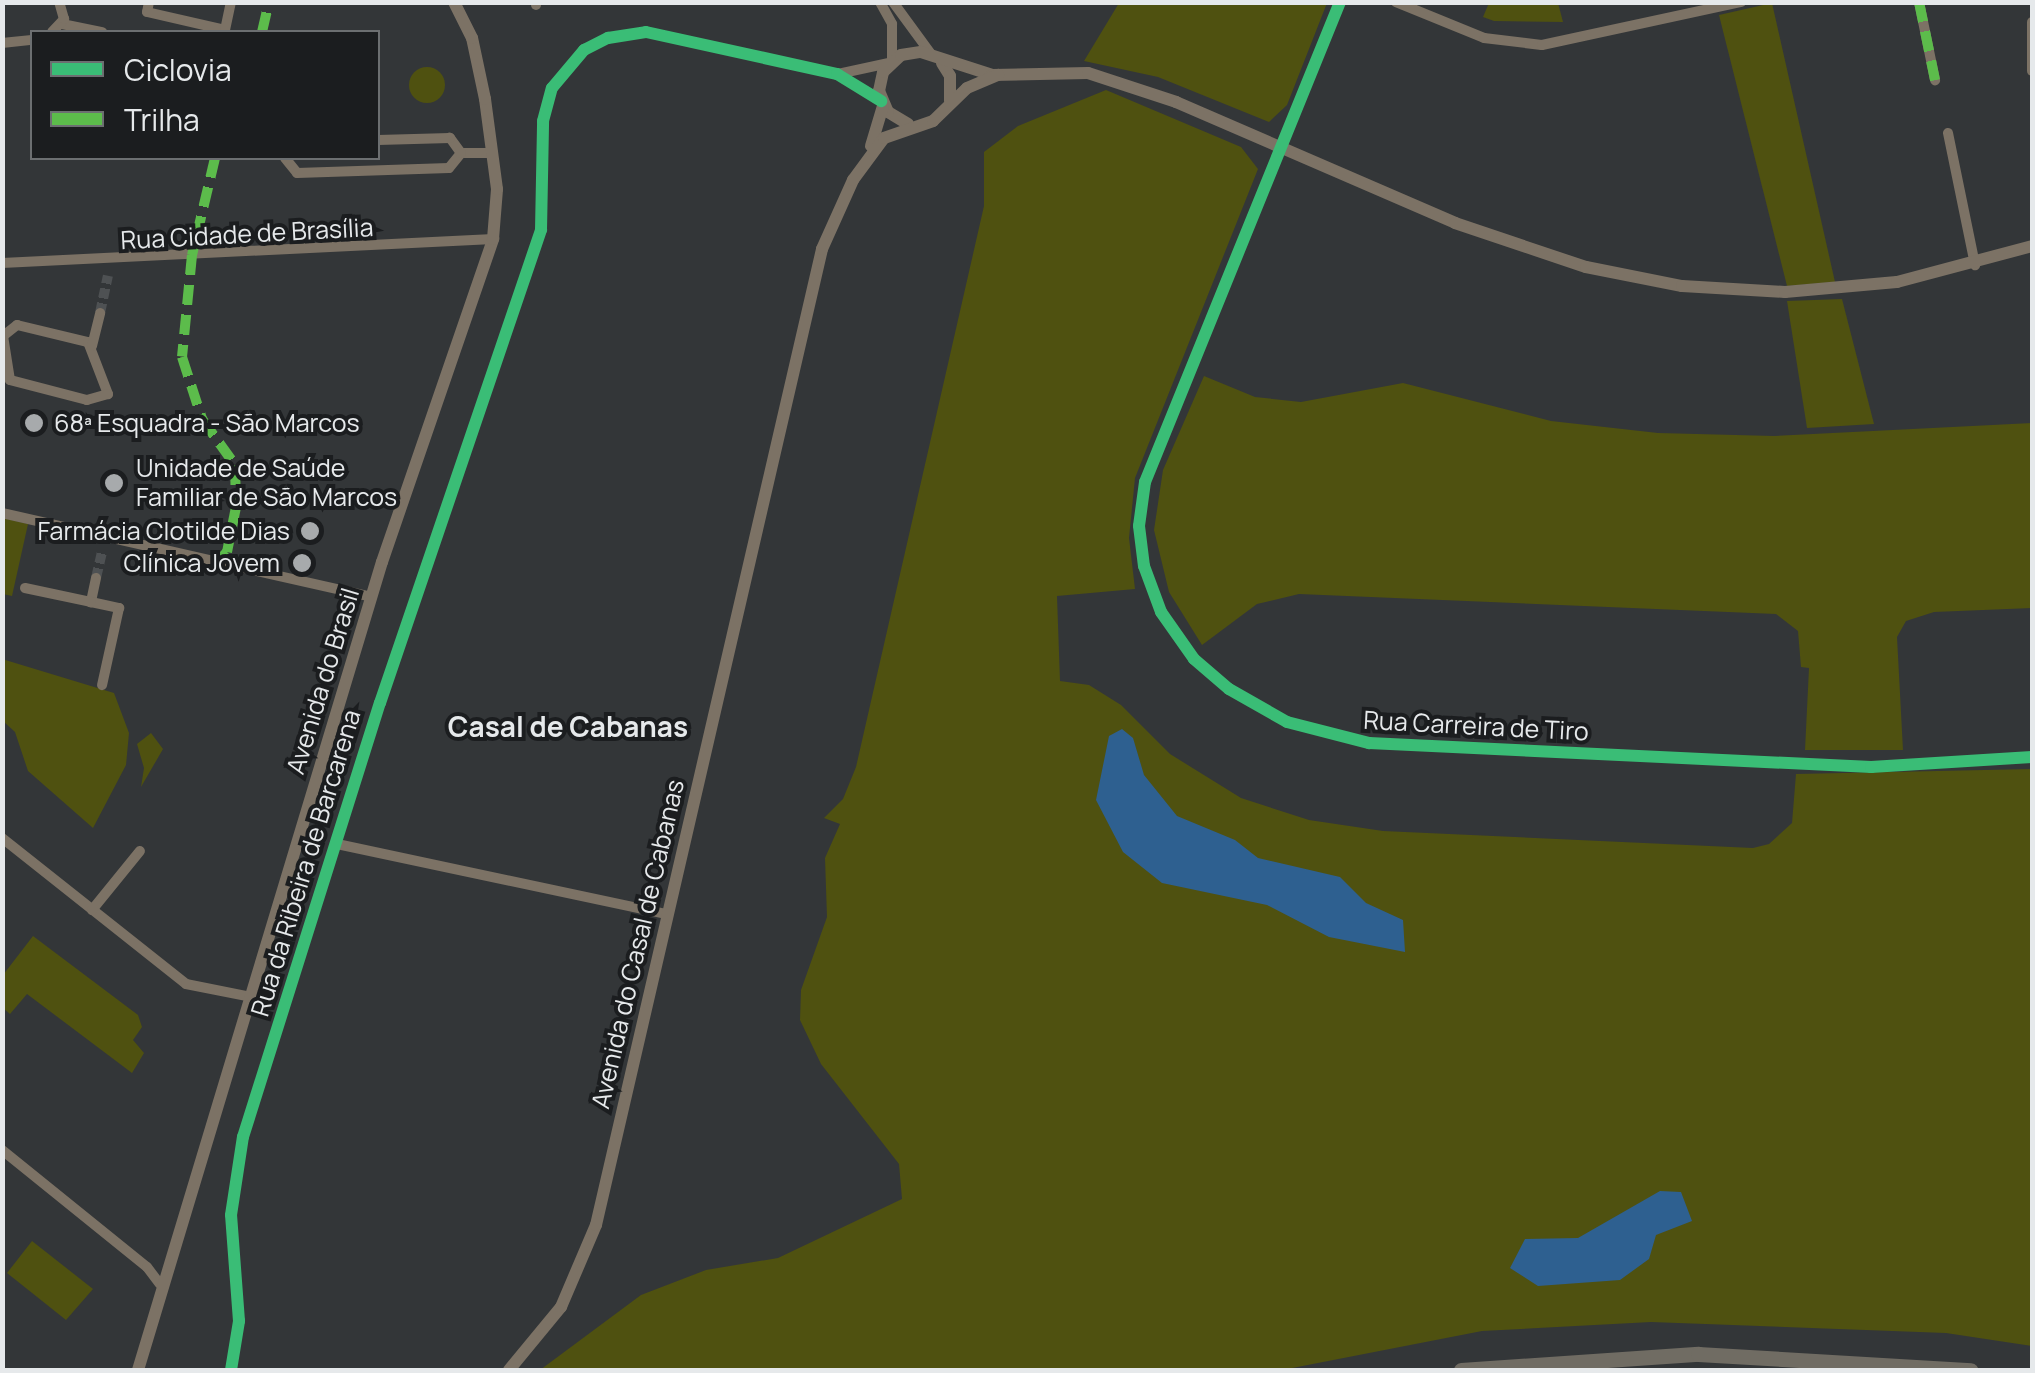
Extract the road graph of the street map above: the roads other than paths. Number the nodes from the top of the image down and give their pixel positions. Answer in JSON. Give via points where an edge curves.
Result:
{"nodes":[{"id":1,"x":59,"y":2,"type":"edge"},
{"id":2,"x":148,"y":2,"type":"edge"},
{"id":3,"x":231,"y":2,"type":"edge"},
{"id":4,"x":454,"y":2,"type":"edge"},
{"id":5,"x":880,"y":2,"type":"edge"},
{"id":6,"x":892,"y":2,"type":"edge"},
{"id":7,"x":1340,"y":2,"type":"edge"},
{"id":8,"x":1396,"y":2,"type":"edge"},
{"id":9,"x":1741,"y":2,"type":"edge"},
{"id":10,"x":1919,"y":2,"type":"edge"},
{"id":11,"x":2032,"y":22,"type":"edge"},
{"id":12,"x":62,"y":24,"type":"junction"},
{"id":13,"x":194,"y":28,"type":"edge"},
{"id":14,"x":54,"y":30,"type":"edge"},
{"id":15,"x":92,"y":30,"type":"edge"},
{"id":16,"x":30,"y":40,"type":"edge"},
{"id":17,"x":2,"y":42,"type":"edge"},
{"id":18,"x":936,"y":59,"type":"junction"},
{"id":19,"x":890,"y":62,"type":"junction"},
{"id":20,"x":2032,"y":71,"type":"edge"},
{"id":21,"x":837,"y":74,"type":"junction"},
{"id":22,"x":998,"y":75,"type":"junction"},
{"id":23,"x":1936,"y":80,"type":"dead end"},
{"id":24,"x":950,"y":101,"type":"junction"},
{"id":25,"x":882,"y":103,"type":"junction"},
{"id":26,"x":908,"y":124,"type":"junction"},
{"id":27,"x":1948,"y":134,"type":"dead end"},
{"id":28,"x":380,"y":140,"type":"edge"},
{"id":29,"x":1281,"y":146,"type":"junction"},
{"id":30,"x":461,"y":153,"type":"junction"},
{"id":31,"x":493,"y":153,"type":"junction"},
{"id":32,"x":287,"y":160,"type":"edge"},
{"id":33,"x":864,"y":162,"type":"junction"},
{"id":34,"x":492,"y":239,"type":"junction"},
{"id":35,"x":2032,"y":246,"type":"edge"},
{"id":36,"x":109,"y":260,"type":"junction"},
{"id":37,"x":2,"y":263,"type":"edge"},
{"id":38,"x":1975,"y":266,"type":"junction"},
{"id":39,"x":108,"y":276,"type":"tunnel mouth"},
{"id":40,"x":100,"y":313,"type":"tunnel mouth"},
{"id":41,"x":92,"y":346,"type":"junction"},
{"id":42,"x":2,"y":513,"type":"edge"},
{"id":43,"x":105,"y":536,"type":"junction"},
{"id":44,"x":102,"y":551,"type":"tunnel mouth"},
{"id":45,"x":96,"y":578,"type":"tunnel mouth"},
{"id":46,"x":25,"y":588,"type":"dead end"},
{"id":47,"x":371,"y":597,"type":"junction"},
{"id":48,"x":91,"y":602,"type":"junction"},
{"id":49,"x":102,"y":685,"type":"dead end"},
{"id":50,"x":2032,"y":757,"type":"edge"},
{"id":51,"x":2,"y":838,"type":"edge"},
{"id":52,"x":337,"y":844,"type":"junction"},
{"id":53,"x":140,"y":851,"type":"dead end"},
{"id":54,"x":92,"y":910,"type":"junction"},
{"id":55,"x":667,"y":914,"type":"junction"},
{"id":56,"x":251,"y":997,"type":"junction"},
{"id":57,"x":2,"y":1150,"type":"edge"},
{"id":58,"x":160,"y":1284,"type":"junction"},
{"id":59,"x":138,"y":1370,"type":"edge"},
{"id":60,"x":232,"y":1370,"type":"edge"},
{"id":61,"x":509,"y":1370,"type":"edge"},
{"id":62,"x":1462,"y":1370,"type":"edge"},
{"id":63,"x":1971,"y":1370,"type":"edge"}],
"edges":[{"from":1,"to":12,"type":"street"},
{"from":2,"to":13,"type":"street","via":[[146,12]]},
{"from":3,"to":13,"type":"street","via":[[226,30]]},
{"from":4,"to":31,"type":"street","name":"Avenida do Brasil","via":[[478,57]]},
{"from":5,"to":19,"type":"street","via":[[892,24]]},
{"from":6,"to":18,"type":"street"},
{"from":7,"to":29,"type":"street","name":"Rua Carreira de Tiro"},
{"from":8,"to":9,"type":"street","via":[[1484,38],[1542,45]]},
{"from":10,"to":23,"type":"street"},
{"from":11,"to":20,"type":"street"},
{"from":12,"to":14,"type":"street"},
{"from":12,"to":15,"type":"street"},
{"from":16,"to":17,"type":"street"},
{"from":18,"to":19,"type":"street","name":"Avenida do Casal de Cabanas","via":[[911,52]]},
{"from":18,"to":22,"type":"street","name":"Avenida do Casal de Cabanas"},
{"from":18,"to":24,"type":"street","via":[[950,76]]},
{"from":19,"to":21,"type":"street"},
{"from":19,"to":25,"type":"street","name":"Avenida do Casal de Cabanas","via":[[880,81]]},
{"from":21,"to":25,"type":"street"},
{"from":21,"to":52,"type":"street","name":"Rua da Ribeira de Barcarena","via":[[659,33],[608,38],[573,59],[545,110],[541,230]]},
{"from":22,"to":24,"type":"street","name":"Avenida do Casal de Cabanas"},
{"from":22,"to":29,"type":"street","name":"Avenida do Casal de Cabanas","via":[[1108,77]]},
{"from":24,"to":26,"type":"street","name":"Avenida do Casal de Cabanas","via":[[933,120]]},
{"from":25,"to":26,"type":"street"},
{"from":25,"to":33,"type":"street","name":"Avenida do Casal de Cabanas"},
{"from":26,"to":33,"type":"street","name":"Avenida do Casal de Cabanas","via":[[884,138]]},
{"from":27,"to":38,"type":"street"},
{"from":28,"to":30,"type":"street","via":[[450,138]]},
{"from":29,"to":38,"type":"street","name":"Avenida do Casal de Cabanas","via":[[1455,223],[1586,267],[1658,282],[1784,292],[1897,282]]},
{"from":29,"to":50,"type":"street","name":"Rua Carreira de Tiro","via":[[1142,494],[1141,550],[1154,595],[1182,645],[1215,678],[1305,729],[1386,745],[1872,766]]},
{"from":30,"to":31,"type":"street"},
{"from":30,"to":32,"type":"street","via":[[449,168],[298,173]]},
{"from":31,"to":34,"type":"street","name":"Avenida do Brasil"},
{"from":33,"to":55,"type":"street","name":"Avenida do Casal de Cabanas","via":[[834,215],[813,278]]},
{"from":34,"to":36,"type":"street","name":"Rua Cidade de Brasília"},
{"from":34,"to":47,"type":"street","name":"Avenida do Brasil"},
{"from":35,"to":38,"type":"street","name":"Avenida do Casal de Cabanas"},
{"from":36,"to":37,"type":"street","name":"Rua Cidade de Brasília"},
{"from":36,"to":39,"type":"street"},
{"from":40,"to":41,"type":"street"},
{"from":41,"to":41,"type":"street","via":[[13,325],[3,336],[7,375],[15,383],[103,400],[110,386]]},
{"from":42,"to":43,"type":"street"},
{"from":43,"to":44,"type":"street"},
{"from":43,"to":47,"type":"street"},
{"from":45,"to":48,"type":"street"},
{"from":46,"to":48,"type":"street"},
{"from":47,"to":56,"type":"street","name":"Avenida do Brasil"},
{"from":48,"to":49,"type":"street","via":[[119,608]]},
{"from":51,"to":54,"type":"street"},
{"from":52,"to":55,"type":"street","name":"Rua da Ribeira de Barcarena"},
{"from":52,"to":60,"type":"street","name":"Rua da Ribeira de Barcarena","via":[[238,1158],[231,1215],[240,1321]]},
{"from":53,"to":54,"type":"street"},
{"from":54,"to":56,"type":"street","via":[[186,984]]},
{"from":55,"to":61,"type":"street","name":"Avenida do Casal de Cabanas","via":[[587,1253],[546,1331]]},
{"from":56,"to":58,"type":"street","name":"Avenida do Brasil"},
{"from":57,"to":58,"type":"street","via":[[147,1266]]},
{"from":58,"to":59,"type":"street","name":"Avenida do Brasil"},
{"from":62,"to":63,"type":"main road","via":[[1698,1354]]}]}
